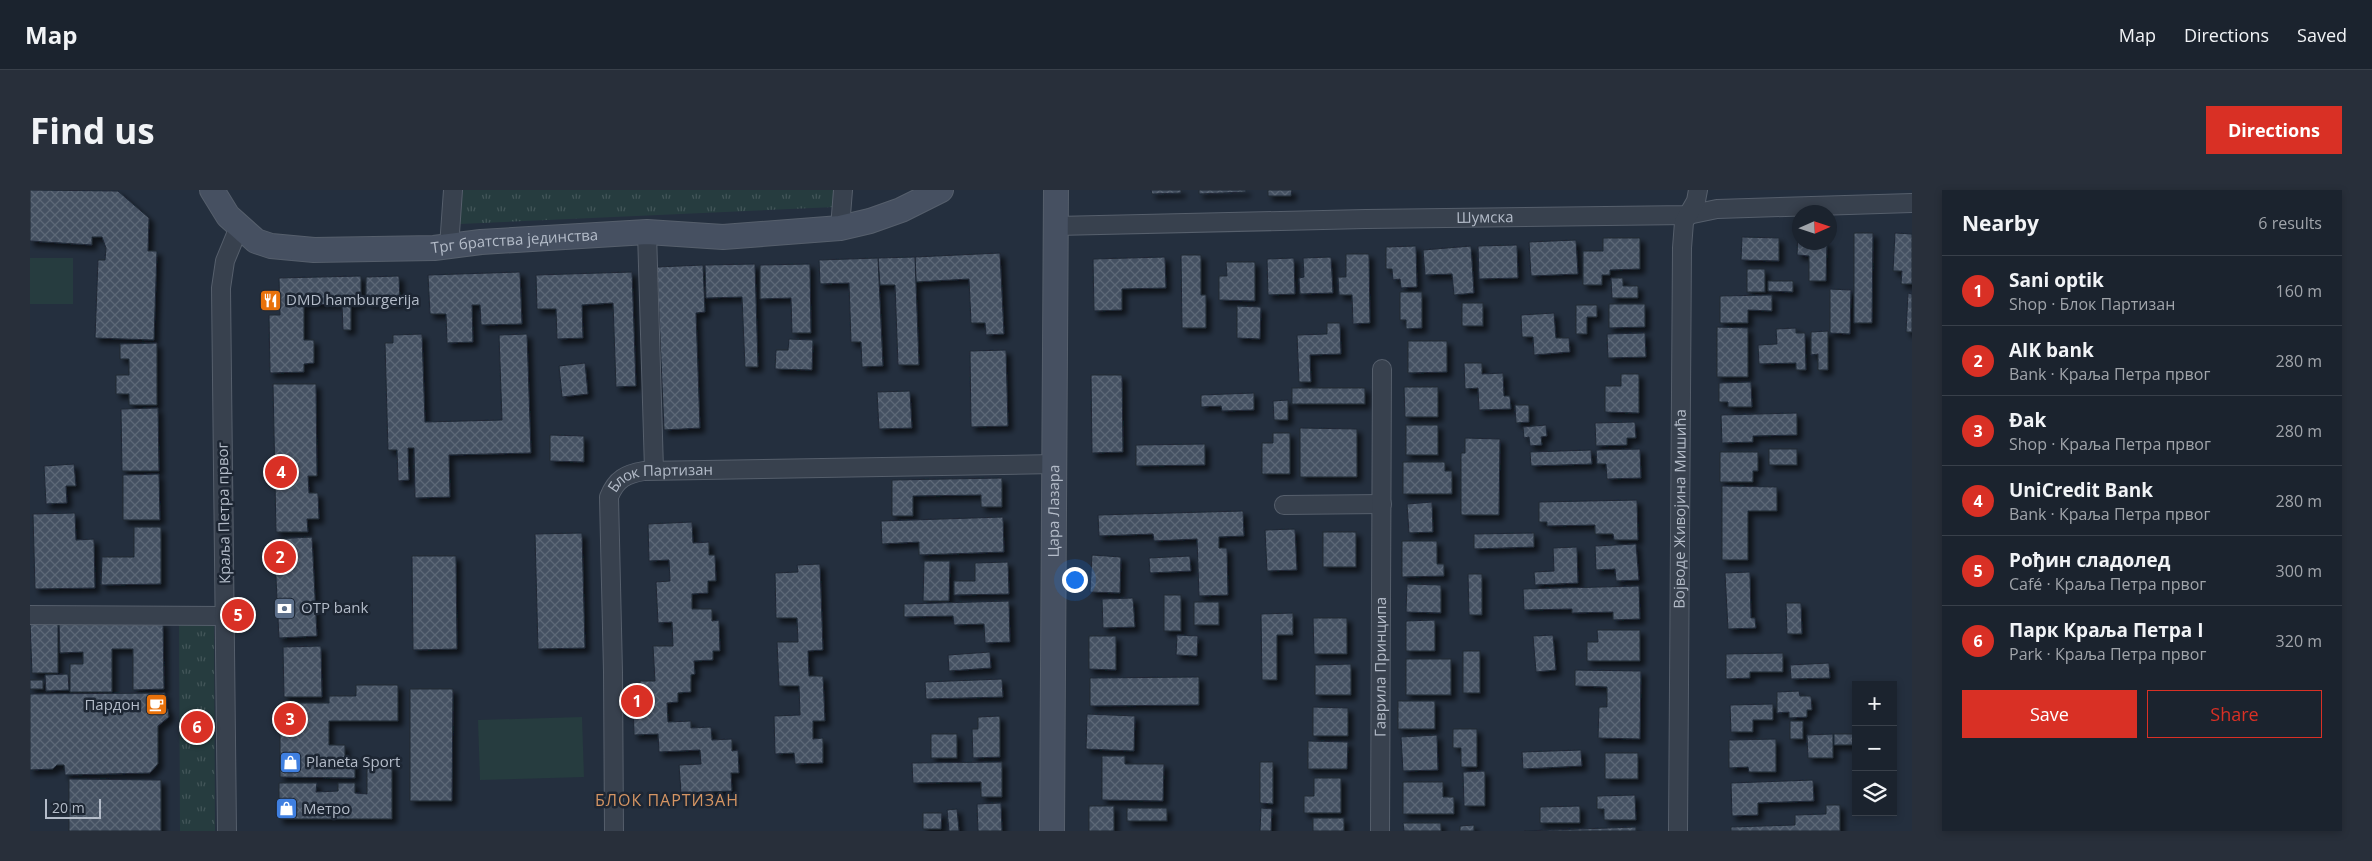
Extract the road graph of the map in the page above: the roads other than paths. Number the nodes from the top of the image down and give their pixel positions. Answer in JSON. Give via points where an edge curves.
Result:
{"nodes":[{"id":1,"x":212,"y":190,"type":"edge"},
{"id":2,"x":453,"y":190,"type":"edge"},
{"id":3,"x":843,"y":190,"type":"edge"},
{"id":4,"x":941,"y":190,"type":"edge"},
{"id":5,"x":1698,"y":190,"type":"edge"},
{"id":6,"x":1053,"y":193,"type":"edge"},
{"id":7,"x":1842,"y":198,"type":"edge"},
{"id":8,"x":1912,"y":203,"type":"edge"},
{"id":9,"x":1688,"y":215,"type":"junction"},
{"id":10,"x":1056,"y":226,"type":"junction"},
{"id":11,"x":239,"y":227,"type":"junction"},
{"id":12,"x":840,"y":228,"type":"junction"},
{"id":13,"x":646,"y":232,"type":"junction"},
{"id":14,"x":449,"y":247,"type":"junction"},
{"id":15,"x":1382,"y":369,"type":"dead end"},
{"id":16,"x":1055,"y":464,"type":"junction"},
{"id":17,"x":654,"y":470,"type":"junction"},
{"id":18,"x":1382,"y":504,"type":"junction"},
{"id":19,"x":1284,"y":505,"type":"dead end"},
{"id":20,"x":30,"y":615,"type":"edge"},
{"id":21,"x":225,"y":616,"type":"junction"},
{"id":22,"x":227,"y":831,"type":"edge"},
{"id":23,"x":614,"y":831,"type":"edge"},
{"id":24,"x":1052,"y":831,"type":"edge"},
{"id":25,"x":1380,"y":831,"type":"edge"},
{"id":26,"x":1678,"y":831,"type":"edge"}],
"edges":[{"from":1,"to":11,"type":"street","name":"Трг братства јединства"},
{"from":2,"to":14,"type":"street"},
{"from":3,"to":12,"type":"street"},
{"from":4,"to":12,"type":"street","name":"Трг братства јединства","via":[[901,210]]},
{"from":5,"to":9,"type":"street","name":"Војводе Живојина Мишића"},
{"from":6,"to":10,"type":"street","name":"Цара Лазара"},
{"from":7,"to":8,"type":"street","name":"Шумска"},
{"from":7,"to":9,"type":"street","name":"Шумска","via":[[1717,209]]},
{"from":9,"to":10,"type":"street","name":"Шумска"},
{"from":9,"to":26,"type":"street","name":"Војводе Живојина Мишића","via":[[1684,222],[1682,248]]},
{"from":10,"to":16,"type":"street","name":"Цара Лазара"},
{"from":11,"to":14,"type":"street","name":"Трг братства јединства","via":[[256,241],[271,246],[314,250]]},
{"from":11,"to":21,"type":"street","name":"Краља Петра првог","via":[[225,261],[221,288]]},
{"from":12,"to":13,"type":"street","name":"Трг братства јединства","via":[[723,237]]},
{"from":13,"to":14,"type":"street","name":"Трг братства јединства","via":[[481,242]]},
{"from":13,"to":17,"type":"street"},
{"from":15,"to":18,"type":"street","name":"Гаврила Принципа"},
{"from":16,"to":17,"type":"street","name":"Блок Партизан"},
{"from":16,"to":24,"type":"street","name":"Цара Лазара"},
{"from":17,"to":23,"type":"street","name":"Блок Партизан","via":[[630,473],[613,486],[609,497]]},
{"from":18,"to":19,"type":"street"},
{"from":18,"to":25,"type":"street","name":"Гаврила Принципа"},
{"from":20,"to":21,"type":"street"},
{"from":21,"to":22,"type":"street","name":"Краља Петра првог"}]}
